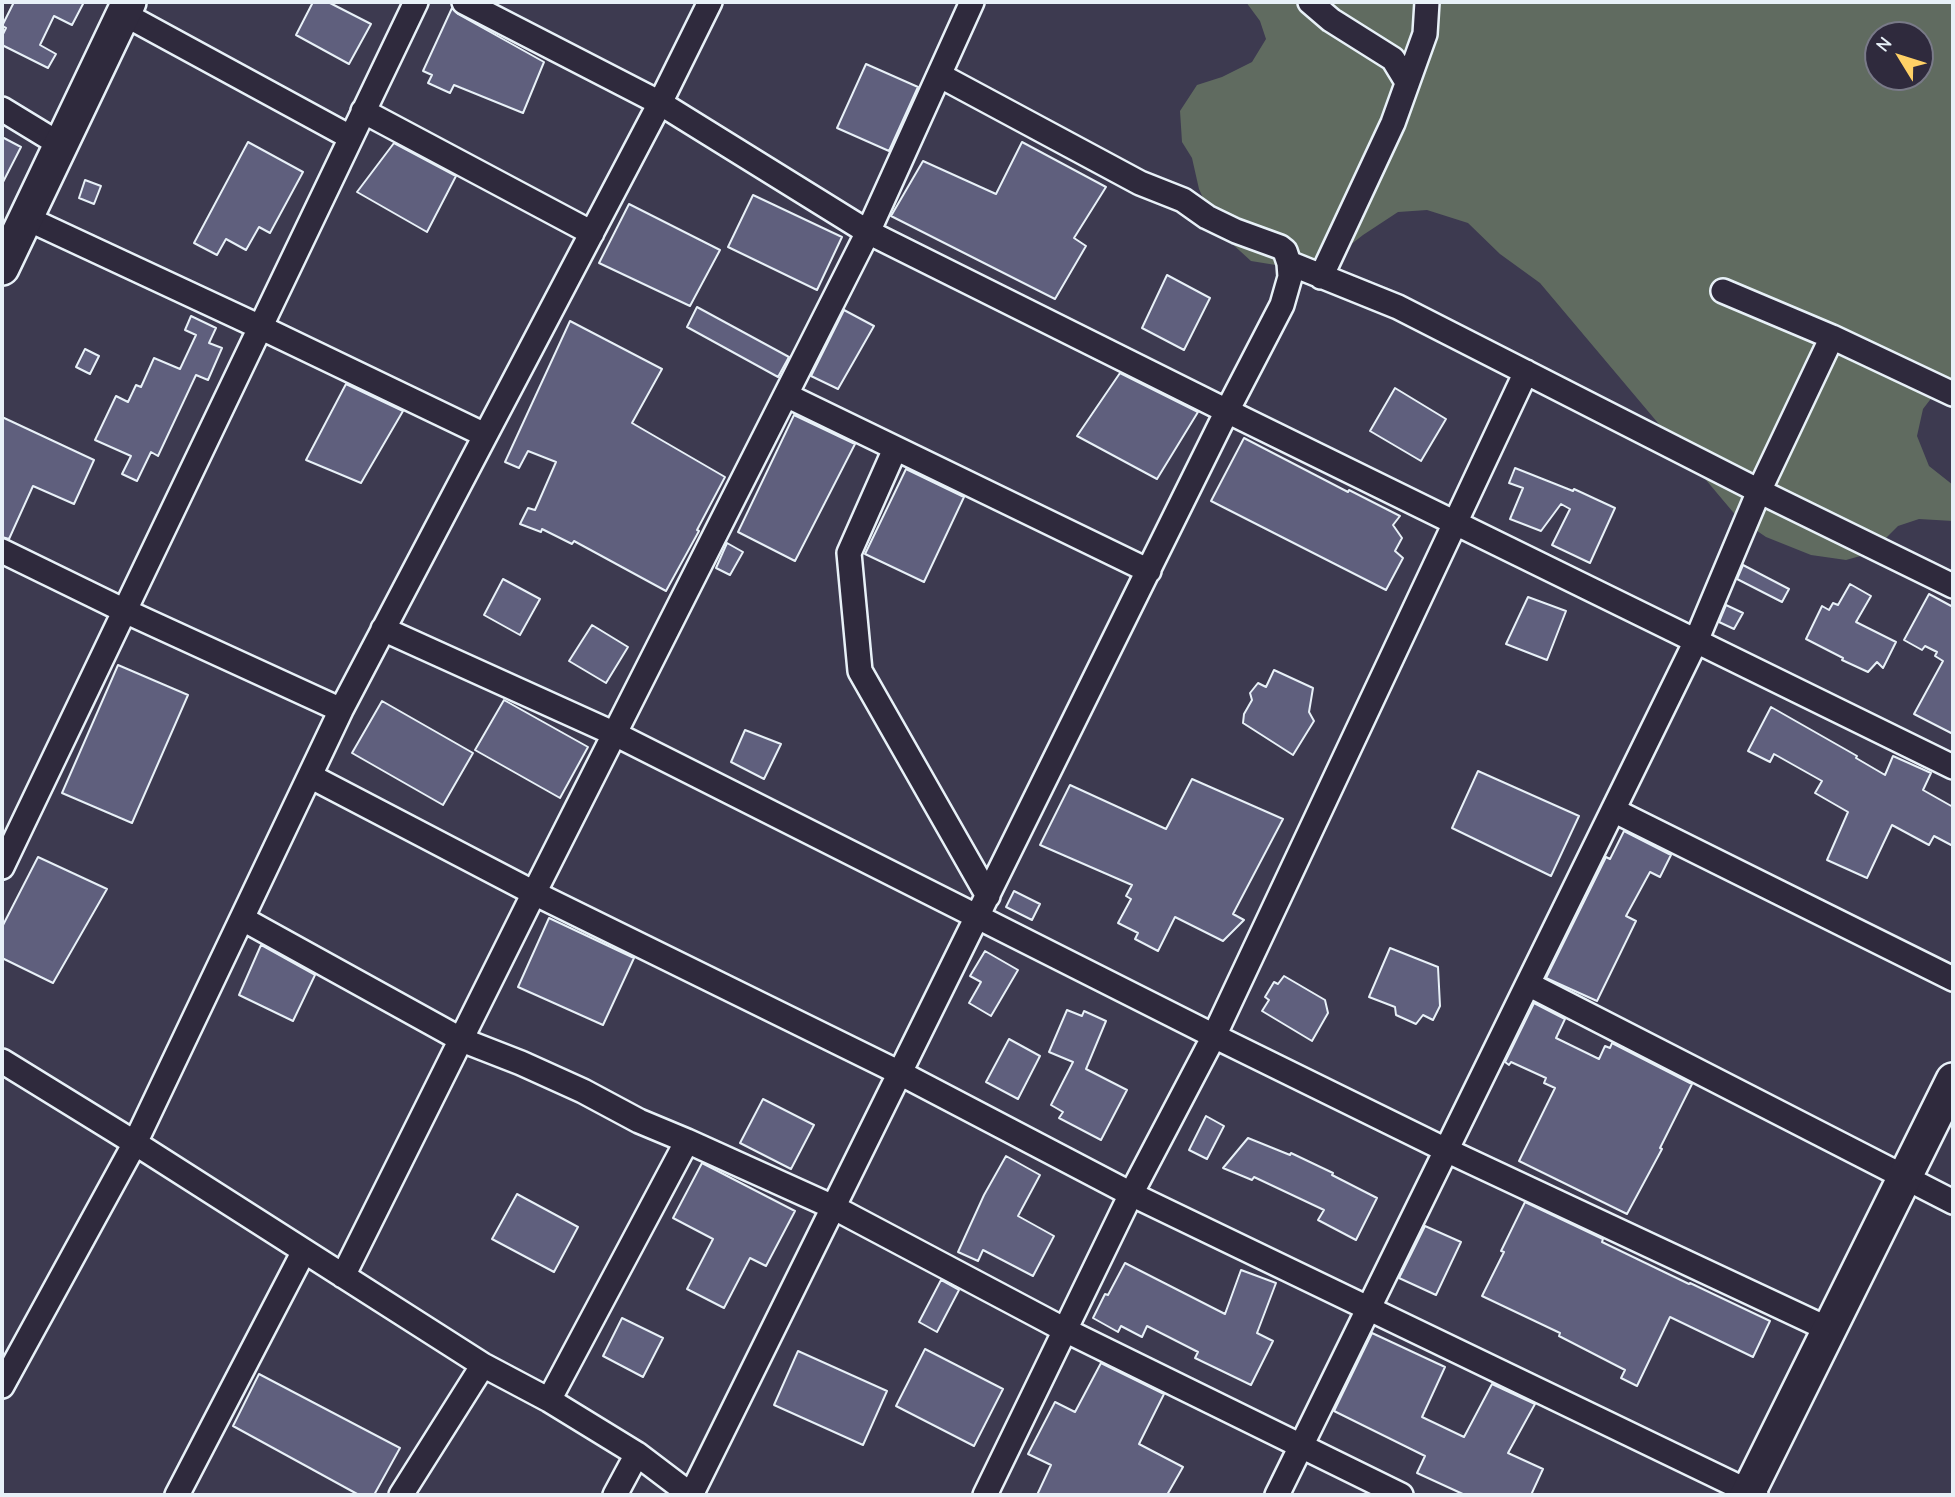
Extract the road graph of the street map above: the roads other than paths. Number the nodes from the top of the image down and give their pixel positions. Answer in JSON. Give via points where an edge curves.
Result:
{"nodes":[{"id":1,"x":416,"y":2,"type":"edge"},
{"id":2,"x":464,"y":2,"type":"edge"},
{"id":3,"x":710,"y":2,"type":"edge"},
{"id":4,"x":972,"y":2,"type":"edge"},
{"id":5,"x":1310,"y":2,"type":"edge"},
{"id":6,"x":1427,"y":2,"type":"edge"},
{"id":7,"x":126,"y":8,"type":"edge"},
{"id":8,"x":939,"y":75,"type":"junction"},
{"id":9,"x":1407,"y":82,"type":"junction"},
{"id":10,"x":660,"y":103,"type":"junction"},
{"id":11,"x":2,"y":109,"type":"edge"},
{"id":12,"x":363,"y":111,"type":"junction"},
{"id":13,"x":350,"y":137,"type":"junction"},
{"id":14,"x":61,"y":145,"type":"junction"},
{"id":15,"x":26,"y":218,"type":"junction"},
{"id":16,"x":868,"y":232,"type":"junction"},
{"id":17,"x":592,"y":233,"type":"junction"},
{"id":18,"x":1289,"y":263,"type":"junction"},
{"id":19,"x":2,"y":268,"type":"edge"},
{"id":20,"x":1321,"y":277,"type":"junction"},
{"id":21,"x":1723,"y":290,"type":"dead end"},
{"id":22,"x":260,"y":327,"type":"junction"},
{"id":23,"x":1832,"y":337,"type":"junction"},
{"id":24,"x":1526,"y":372,"type":"junction"},
{"id":25,"x":1953,"y":394,"type":"edge"},
{"id":26,"x":786,"y":395,"type":"junction"},
{"id":27,"x":1227,"y":411,"type":"junction"},
{"id":28,"x":485,"y":435,"type":"junction"},
{"id":29,"x":895,"y":449,"type":"junction"},
{"id":30,"x":1759,"y":491,"type":"junction"},
{"id":31,"x":1457,"y":523,"type":"junction"},
{"id":32,"x":2,"y":551,"type":"edge"},
{"id":33,"x":1149,"y":571,"type":"junction"},
{"id":34,"x":1953,"y":586,"type":"edge"},
{"id":35,"x":125,"y":611,"type":"junction"},
{"id":36,"x":383,"y":629,"type":"junction"},
{"id":37,"x":1696,"y":641,"type":"junction"},
{"id":38,"x":341,"y":710,"type":"junction"},
{"id":39,"x":615,"y":734,"type":"junction"},
{"id":40,"x":1953,"y":767,"type":"edge"},
{"id":41,"x":310,"y":776,"type":"junction"},
{"id":42,"x":1613,"y":810,"type":"junction"},
{"id":43,"x":2,"y":867,"type":"edge"},
{"id":44,"x":534,"y":893,"type":"junction"},
{"id":45,"x":982,"y":906,"type":"junction"},
{"id":46,"x":243,"y":919,"type":"junction"},
{"id":47,"x":1953,"y":979,"type":"edge"},
{"id":48,"x":1528,"y":984,"type":"junction"},
{"id":49,"x":1214,"y":1036,"type":"junction"},
{"id":50,"x":462,"y":1040,"type":"junction"},
{"id":51,"x":2,"y":1061,"type":"edge"},
{"id":52,"x":900,"y":1073,"type":"junction"},
{"id":53,"x":1953,"y":1080,"type":"edge"},
{"id":54,"x":687,"y":1141,"type":"junction"},
{"id":55,"x":135,"y":1143,"type":"junction"},
{"id":56,"x":1446,"y":1150,"type":"junction"},
{"id":57,"x":1905,"y":1177,"type":"junction"},
{"id":58,"x":1131,"y":1194,"type":"junction"},
{"id":59,"x":1953,"y":1202,"type":"edge"},
{"id":60,"x":834,"y":1207,"type":"junction"},
{"id":61,"x":304,"y":1251,"type":"junction"},
{"id":62,"x":343,"y":1276,"type":"junction"},
{"id":63,"x":1368,"y":1308,"type":"junction"},
{"id":64,"x":1828,"y":1329,"type":"junction"},
{"id":65,"x":1065,"y":1330,"type":"junction"},
{"id":66,"x":483,"y":1365,"type":"junction"},
{"id":67,"x":2,"y":1386,"type":"edge"},
{"id":68,"x":549,"y":1400,"type":"junction"},
{"id":69,"x":1301,"y":1446,"type":"junction"},
{"id":70,"x":637,"y":1454,"type":"junction"},
{"id":71,"x":1750,"y":1494,"type":"edge"},
{"id":72,"x":177,"y":1495,"type":"edge"},
{"id":73,"x":401,"y":1495,"type":"edge"},
{"id":74,"x":615,"y":1495,"type":"edge"},
{"id":75,"x":691,"y":1495,"type":"edge"},
{"id":76,"x":985,"y":1495,"type":"edge"},
{"id":77,"x":1277,"y":1495,"type":"edge"},
{"id":78,"x":1401,"y":1495,"type":"edge"}],
"edges":[{"from":1,"to":12,"type":"street"},
{"from":2,"to":10,"type":"street"},
{"from":3,"to":10,"type":"street"},
{"from":4,"to":8,"type":"street"},
{"from":5,"to":9,"type":"street","via":[[1393,59]]},
{"from":6,"to":9,"type":"street","via":[[1425,34]]},
{"from":7,"to":13,"type":"street"},
{"from":7,"to":14,"type":"street"},
{"from":8,"to":16,"type":"street"},
{"from":8,"to":18,"type":"street","via":[[1140,183],[1183,200],[1207,217],[1280,247]]},
{"from":9,"to":20,"type":"street","via":[[1393,123]]},
{"from":10,"to":16,"type":"street"},
{"from":10,"to":17,"type":"street"},
{"from":11,"to":14,"type":"street"},
{"from":12,"to":13,"type":"street"},
{"from":12,"to":17,"type":"street"},
{"from":13,"to":22,"type":"street"},
{"from":14,"to":15,"type":"street"},
{"from":15,"to":19,"type":"street"},
{"from":15,"to":22,"type":"street"},
{"from":16,"to":26,"type":"street"},
{"from":16,"to":27,"type":"street"},
{"from":17,"to":28,"type":"street"},
{"from":18,"to":20,"type":"street"},
{"from":18,"to":27,"type":"street","via":[[1282,305]]},
{"from":20,"to":24,"type":"street","via":[[1398,307]]},
{"from":21,"to":23,"type":"street"},
{"from":22,"to":28,"type":"street"},
{"from":22,"to":35,"type":"street"},
{"from":23,"to":25,"type":"street"},
{"from":23,"to":30,"type":"street"},
{"from":24,"to":30,"type":"street"},
{"from":24,"to":31,"type":"street"},
{"from":26,"to":29,"type":"street"},
{"from":26,"to":39,"type":"street"},
{"from":27,"to":31,"type":"street"},
{"from":27,"to":33,"type":"street"},
{"from":28,"to":36,"type":"street"},
{"from":29,"to":33,"type":"street"},
{"from":29,"to":45,"type":"street","via":[[849,553],[860,671]]},
{"from":30,"to":34,"type":"street"},
{"from":30,"to":37,"type":"street"},
{"from":31,"to":37,"type":"street"},
{"from":31,"to":49,"type":"street"},
{"from":32,"to":35,"type":"street"},
{"from":33,"to":45,"type":"street"},
{"from":35,"to":38,"type":"street"},
{"from":35,"to":43,"type":"street"},
{"from":36,"to":38,"type":"street"},
{"from":36,"to":39,"type":"street"},
{"from":37,"to":40,"type":"street"},
{"from":37,"to":42,"type":"street"},
{"from":38,"to":41,"type":"street"},
{"from":39,"to":44,"type":"street"},
{"from":39,"to":45,"type":"street"},
{"from":41,"to":44,"type":"street"},
{"from":41,"to":46,"type":"street"},
{"from":42,"to":47,"type":"street"},
{"from":42,"to":48,"type":"street"},
{"from":44,"to":50,"type":"street"},
{"from":44,"to":52,"type":"street"},
{"from":45,"to":49,"type":"street"},
{"from":45,"to":52,"type":"street"},
{"from":46,"to":50,"type":"street"},
{"from":46,"to":55,"type":"street"},
{"from":48,"to":56,"type":"street"},
{"from":48,"to":57,"type":"street"},
{"from":49,"to":56,"type":"street"},
{"from":49,"to":58,"type":"street"},
{"from":50,"to":54,"type":"street","via":[[533,1068]]},
{"from":50,"to":62,"type":"street"},
{"from":51,"to":55,"type":"street"},
{"from":52,"to":58,"type":"street"},
{"from":52,"to":60,"type":"street"},
{"from":53,"to":57,"type":"street"},
{"from":54,"to":60,"type":"street"},
{"from":54,"to":68,"type":"street"},
{"from":55,"to":61,"type":"street"},
{"from":55,"to":67,"type":"street"},
{"from":56,"to":63,"type":"street"},
{"from":56,"to":64,"type":"street"},
{"from":57,"to":59,"type":"street"},
{"from":57,"to":64,"type":"street"},
{"from":58,"to":63,"type":"street"},
{"from":58,"to":65,"type":"street"},
{"from":60,"to":65,"type":"street"},
{"from":60,"to":75,"type":"street"},
{"from":61,"to":62,"type":"street"},
{"from":61,"to":72,"type":"street"},
{"from":62,"to":66,"type":"street"},
{"from":63,"to":69,"type":"street"},
{"from":63,"to":71,"type":"street"},
{"from":64,"to":71,"type":"street"},
{"from":65,"to":69,"type":"street"},
{"from":65,"to":76,"type":"street"},
{"from":66,"to":68,"type":"street"},
{"from":66,"to":73,"type":"street"},
{"from":68,"to":70,"type":"street"},
{"from":69,"to":77,"type":"street"},
{"from":69,"to":78,"type":"street"},
{"from":70,"to":74,"type":"street"},
{"from":70,"to":75,"type":"street"}]}
